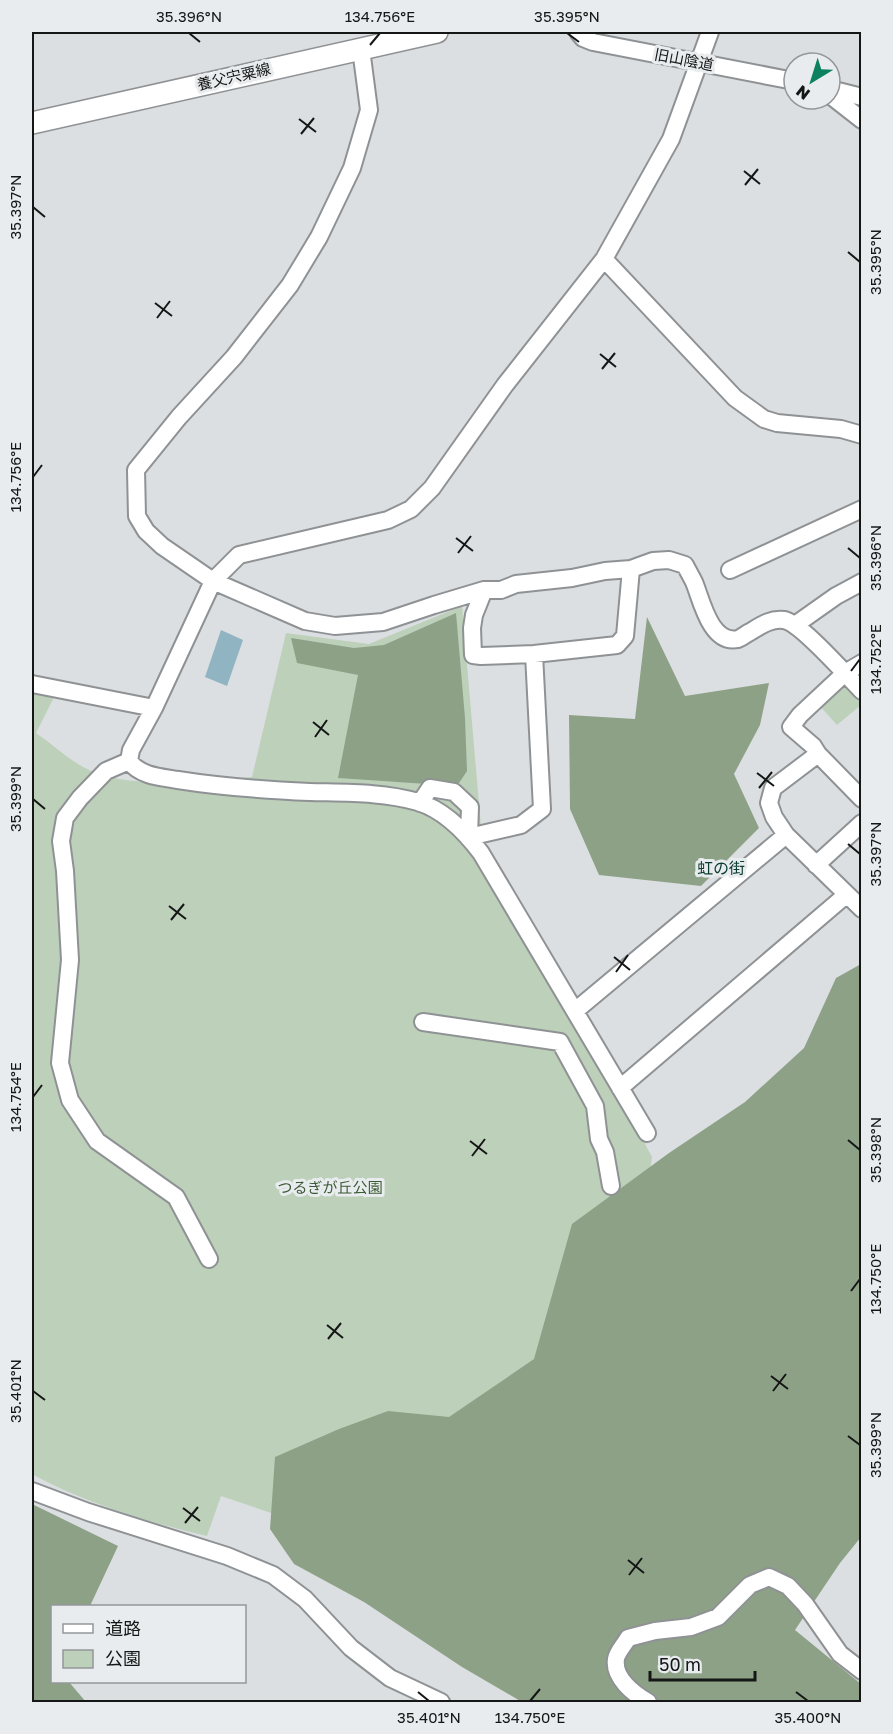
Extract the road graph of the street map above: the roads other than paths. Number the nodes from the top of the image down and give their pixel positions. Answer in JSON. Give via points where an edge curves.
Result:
{"nodes":[{"id":1,"x":437,"y":32,"type":"edge"},
{"id":2,"x":578,"y":32,"type":"edge"},
{"id":3,"x":710,"y":32,"type":"edge"},
{"id":4,"x":361,"y":49,"type":"junction"},
{"id":5,"x":699,"y":63,"type":"junction"},
{"id":6,"x":782,"y":79,"type":"edge"},
{"id":7,"x":842,"y":92,"type":"edge"},
{"id":8,"x":861,"y":97,"type":"edge"},
{"id":9,"x":842,"y":105,"type":"edge"},
{"id":10,"x":861,"y":120,"type":"edge"},
{"id":11,"x":32,"y":123,"type":"edge"},
{"id":12,"x":604,"y":259,"type":"junction"},
{"id":13,"x":861,"y":435,"type":"edge"},
{"id":14,"x":861,"y":509,"type":"edge"},
{"id":15,"x":631,"y":569,"type":"junction"},
{"id":16,"x":730,"y":570,"type":"dead end"},
{"id":17,"x":213,"y":581,"type":"junction"},
{"id":18,"x":861,"y":582,"type":"edge"},
{"id":19,"x":484,"y":590,"type":"junction"},
{"id":20,"x":795,"y":625,"type":"junction"},
{"id":21,"x":534,"y":654,"type":"junction"},
{"id":22,"x":861,"y":663,"type":"edge"},
{"id":23,"x":845,"y":673,"type":"junction"},
{"id":24,"x":32,"y":684,"type":"edge"},
{"id":25,"x":861,"y":691,"type":"edge"},
{"id":26,"x":154,"y":708,"type":"junction"},
{"id":27,"x":818,"y":754,"type":"junction"},
{"id":28,"x":129,"y":761,"type":"junction"},
{"id":29,"x":861,"y":799,"type":"edge"},
{"id":30,"x":420,"y":803,"type":"junction"},
{"id":31,"x":861,"y":822,"type":"edge"},
{"id":32,"x":786,"y":835,"type":"junction"},
{"id":33,"x":469,"y":837,"type":"junction"},
{"id":34,"x":816,"y":865,"type":"junction"},
{"id":35,"x":846,"y":895,"type":"junction"},
{"id":36,"x":861,"y":909,"type":"edge"},
{"id":37,"x":575,"y":1011,"type":"junction"},
{"id":38,"x":423,"y":1022,"type":"dead end"},
{"id":39,"x":620,"y":1088,"type":"junction"},
{"id":40,"x":647,"y":1133,"type":"dead end"},
{"id":41,"x":611,"y":1186,"type":"dead end"},
{"id":42,"x":210,"y":1259,"type":"dead end"},
{"id":43,"x":32,"y":1491,"type":"edge"},
{"id":44,"x":861,"y":1671,"type":"edge"},
{"id":45,"x":441,"y":1702,"type":"edge"},
{"id":46,"x":648,"y":1702,"type":"edge"}],
"edges":[{"from":1,"to":4,"type":"main road","name":"養父宍粟線"},
{"from":2,"to":5,"type":"street","name":"旧山陰道","via":[[590,42]]},
{"from":3,"to":5,"type":"street"},
{"from":4,"to":11,"type":"main road","name":"養父宍粟線"},
{"from":4,"to":17,"type":"street","via":[[369,110],[352,168],[319,237],[290,285],[234,357],[136,470],[137,516],[146,531]]},
{"from":5,"to":6,"type":"street","name":"旧山陰道"},
{"from":5,"to":12,"type":"street","via":[[671,139]]},
{"from":7,"to":8,"type":"street"},
{"from":9,"to":10,"type":"street"},
{"from":12,"to":13,"type":"street","via":[[735,398],[764,419]]},
{"from":12,"to":17,"type":"street","via":[[511,376],[432,488],[411,509],[387,520],[239,555]]},
{"from":14,"to":16,"type":"street"},
{"from":15,"to":19,"type":"street"},
{"from":15,"to":20,"type":"street","via":[[653,561],[685,565],[706,619],[728,638],[738,639],[768,621],[784,620]]},
{"from":15,"to":21,"type":"street","via":[[625,636],[617,645]]},
{"from":17,"to":19,"type":"street","via":[[305,621],[335,626],[383,622]]},
{"from":17,"to":26,"type":"street"},
{"from":18,"to":20,"type":"street"},
{"from":19,"to":21,"type":"street","via":[[474,615],[473,655]]},
{"from":20,"to":23,"type":"street"},
{"from":21,"to":33,"type":"street","via":[[542,809],[521,825]]},
{"from":22,"to":23,"type":"street"},
{"from":23,"to":25,"type":"street"},
{"from":23,"to":27,"type":"street","via":[[791,727]]},
{"from":24,"to":26,"type":"street"},
{"from":26,"to":28,"type":"street"},
{"from":27,"to":29,"type":"street"},
{"from":27,"to":32,"type":"street","via":[[773,788],[769,802]]},
{"from":28,"to":30,"type":"street","via":[[135,770],[193,783],[380,795]]},
{"from":28,"to":42,"type":"street","via":[[106,771],[65,818],[61,841],[70,960],[60,1063],[70,1100],[97,1141],[176,1197]]},
{"from":30,"to":33,"type":"street"},
{"from":30,"to":33,"type":"street","via":[[430,788],[454,792],[470,807]]},
{"from":31,"to":34,"type":"street"},
{"from":32,"to":34,"type":"street"},
{"from":32,"to":37,"type":"street"},
{"from":33,"to":37,"type":"street"},
{"from":34,"to":35,"type":"street"},
{"from":35,"to":36,"type":"street"},
{"from":35,"to":39,"type":"street"},
{"from":37,"to":39,"type":"street"},
{"from":38,"to":41,"type":"street","via":[[560,1042],[595,1106]]},
{"from":39,"to":40,"type":"street"},
{"from":43,"to":45,"type":"street","via":[[273,1575],[305,1599],[351,1648],[390,1678]]},
{"from":44,"to":46,"type":"street","via":[[840,1654],[788,1586],[769,1577],[750,1585],[718,1617],[691,1627],[628,1638],[616,1658],[618,1675]]}]}
